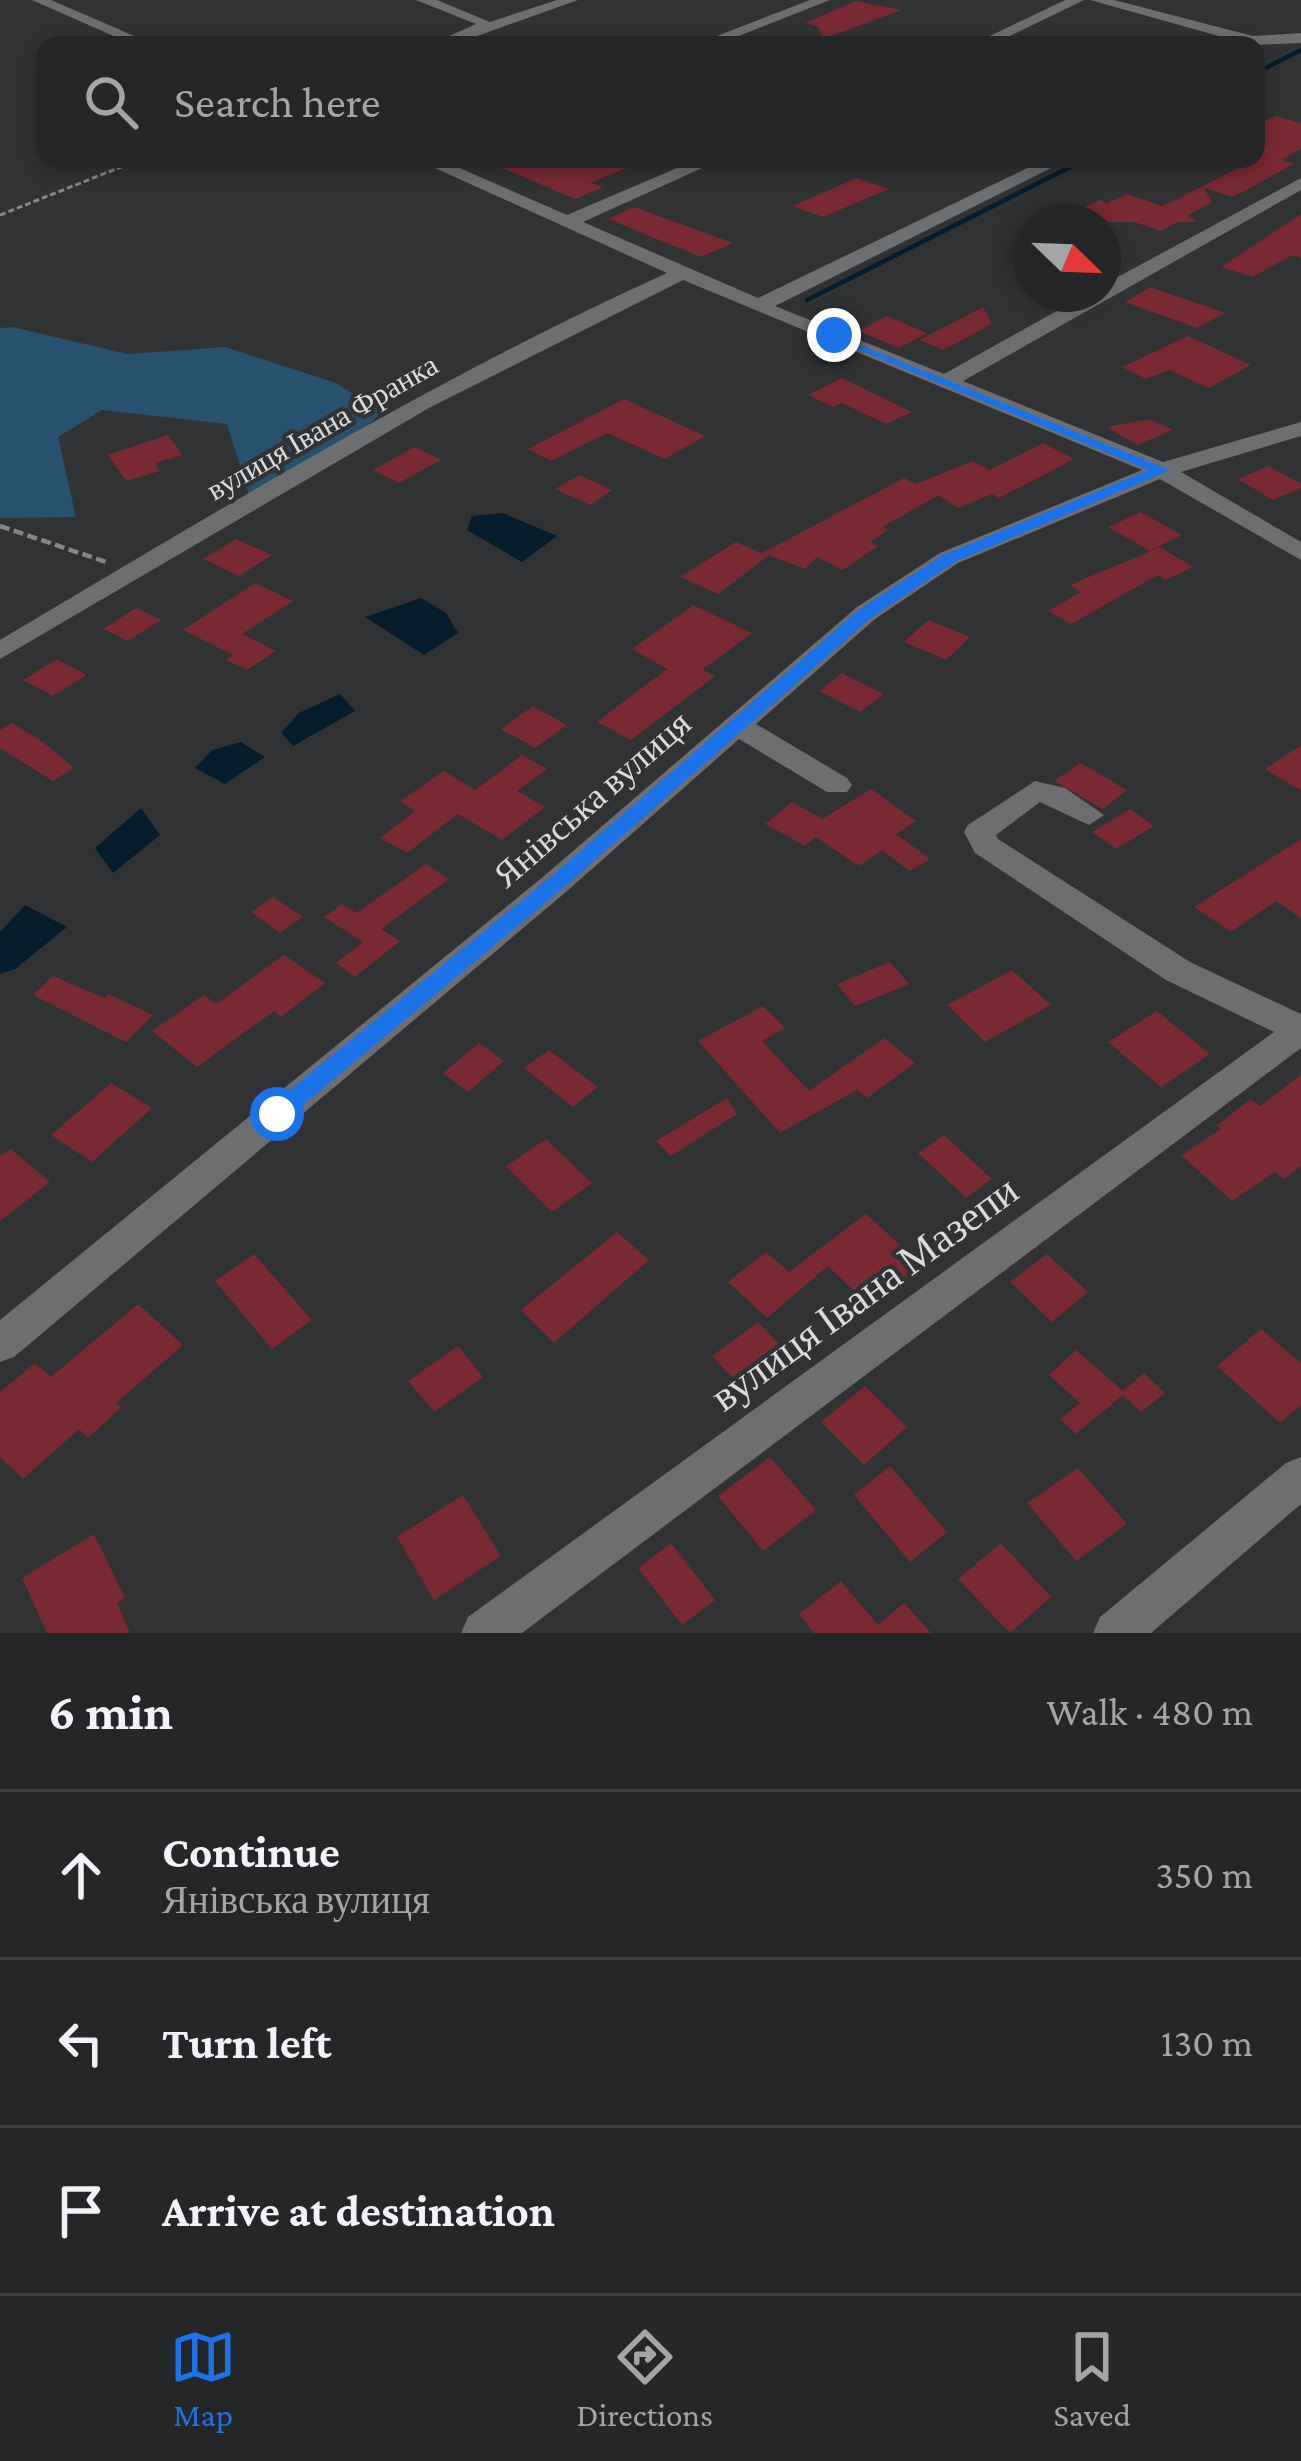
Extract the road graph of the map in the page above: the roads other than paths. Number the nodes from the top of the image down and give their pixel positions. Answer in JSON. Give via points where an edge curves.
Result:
{"nodes":[{"id":1,"x":39,"y":0,"type":"edge"},
{"id":2,"x":423,"y":0,"type":"edge"},
{"id":3,"x":571,"y":0,"type":"edge"},
{"id":4,"x":824,"y":0,"type":"edge"},
{"id":5,"x":1077,"y":0,"type":"edge"},
{"id":6,"x":1097,"y":0,"type":"edge"},
{"id":7,"x":486,"y":29,"type":"junction"},
{"id":8,"x":125,"y":36,"type":"edge"},
{"id":9,"x":465,"y":36,"type":"edge"},
{"id":10,"x":726,"y":36,"type":"edge"},
{"id":11,"x":999,"y":36,"type":"edge"},
{"id":12,"x":1234,"y":36,"type":"edge"},
{"id":13,"x":1301,"y":39,"type":"edge"},
{"id":14,"x":1265,"y":40,"type":"edge"},
{"id":15,"x":1265,"y":57,"type":"edge"},
{"id":16,"x":445,"y":168,"type":"edge"},
{"id":17,"x":692,"y":168,"type":"edge"},
{"id":18,"x":1042,"y":168,"type":"edge"},
{"id":19,"x":1301,"y":183,"type":"edge"},
{"id":20,"x":569,"y":221,"type":"junction"},
{"id":21,"x":683,"y":274,"type":"junction"},
{"id":22,"x":1121,"y":283,"type":"edge"},
{"id":23,"x":758,"y":306,"type":"junction"},
{"id":24,"x":1070,"y":312,"type":"edge"},
{"id":25,"x":949,"y":380,"type":"junction"},
{"id":26,"x":1301,"y":429,"type":"edge"},
{"id":27,"x":1162,"y":470,"type":"junction"},
{"id":28,"x":1301,"y":553,"type":"edge"},
{"id":29,"x":0,"y":651,"type":"edge"},
{"id":30,"x":737,"y":725,"type":"junction"},
{"id":31,"x":837,"y":785,"type":"dead end"},
{"id":32,"x":1089,"y":815,"type":"dead end"},
{"id":33,"x":1301,"y":1029,"type":"edge"},
{"id":34,"x":0,"y":1343,"type":"edge"},
{"id":35,"x":1301,"y":1477,"type":"edge"},
{"id":36,"x":484,"y":1633,"type":"edge"},
{"id":37,"x":1116,"y":1633,"type":"edge"}],
"edges":[{"from":1,"to":8,"type":"street"},
{"from":2,"to":7,"type":"street"},
{"from":3,"to":7,"type":"street"},
{"from":4,"to":10,"type":"street"},
{"from":5,"to":11,"type":"street"},
{"from":6,"to":12,"type":"street"},
{"from":7,"to":9,"type":"street"},
{"from":13,"to":14,"type":"street"},
{"from":13,"to":15,"type":"street"},
{"from":16,"to":20,"type":"street"},
{"from":17,"to":20,"type":"street"},
{"from":18,"to":23,"type":"street"},
{"from":19,"to":22,"type":"street"},
{"from":20,"to":21,"type":"street"},
{"from":21,"to":23,"type":"street"},
{"from":21,"to":29,"type":"street","name":"вулиця Івана Франка","via":[[562,326],[405,410]]},
{"from":23,"to":25,"type":"street"},
{"from":24,"to":25,"type":"street"},
{"from":25,"to":27,"type":"street"},
{"from":26,"to":27,"type":"street","name":"Янівська вулиця"},
{"from":27,"to":28,"type":"street"},
{"from":27,"to":30,"type":"street","name":"Янівська вулиця","via":[[949,558],[866,613]]},
{"from":30,"to":31,"type":"street"},
{"from":30,"to":34,"type":"street","name":"Янівська вулиця"},
{"from":32,"to":33,"type":"street","via":[[1035,791],[979,832],[986,846],[1203,985]]},
{"from":33,"to":36,"type":"street","name":"вулиця Івана Мазепи"},
{"from":35,"to":37,"type":"street"}]}
